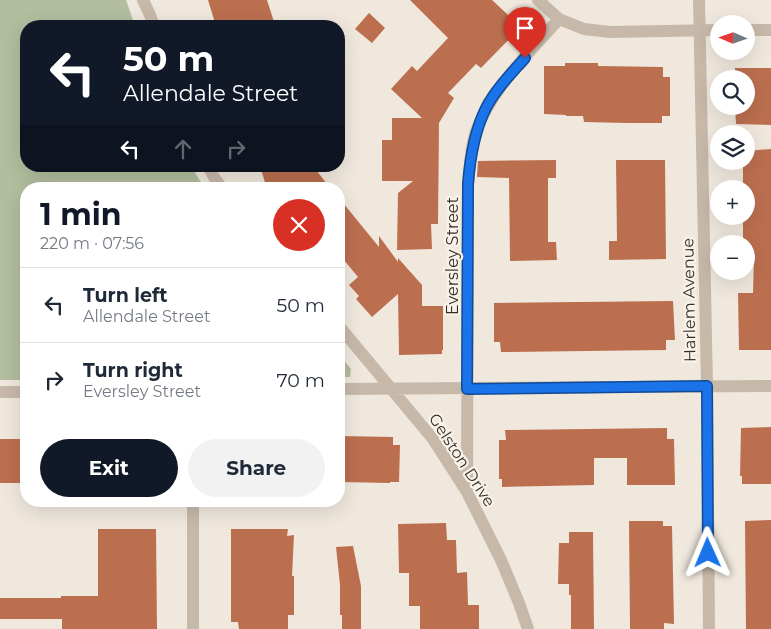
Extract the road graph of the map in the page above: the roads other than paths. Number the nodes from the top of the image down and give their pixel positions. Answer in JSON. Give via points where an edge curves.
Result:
{"nodes":[{"id":1,"x":143,"y":0,"type":"edge"},
{"id":2,"x":538,"y":0,"type":"edge"},
{"id":3,"x":699,"y":0,"type":"edge"},
{"id":4,"x":559,"y":19,"type":"junction"},
{"id":5,"x":152,"y":20,"type":"edge"},
{"id":6,"x":699,"y":30,"type":"junction"},
{"id":7,"x":710,"y":30,"type":"edge"},
{"id":8,"x":755,"y":30,"type":"edge"},
{"id":9,"x":771,"y":30,"type":"edge"},
{"id":10,"x":345,"y":333,"type":"edge"},
{"id":11,"x":707,"y":386,"type":"junction"},
{"id":12,"x":771,"y":386,"type":"edge"},
{"id":13,"x":391,"y":389,"type":"junction"},
{"id":14,"x":467,"y":389,"type":"junction"},
{"id":15,"x":345,"y":390,"type":"edge"},
{"id":16,"x":0,"y":392,"type":"edge"},
{"id":17,"x":20,"y":392,"type":"edge"},
{"id":18,"x":467,"y":492,"type":"junction"},
{"id":19,"x":193,"y":507,"type":"edge"},
{"id":20,"x":193,"y":629,"type":"edge"},
{"id":21,"x":528,"y":629,"type":"edge"},
{"id":22,"x":709,"y":629,"type":"edge"}],
"edges":[{"from":1,"to":5,"type":"street"},
{"from":2,"to":4,"type":"street"},
{"from":3,"to":6,"type":"street","name":"Harlem Avenue"},
{"from":4,"to":6,"type":"street","via":[[584,29],[610,32]]},
{"from":4,"to":14,"type":"street","name":"Eversley Street","via":[[502,84],[486,108],[475,136],[468,184]]},
{"from":6,"to":7,"type":"street"},
{"from":6,"to":11,"type":"street","name":"Harlem Avenue"},
{"from":8,"to":9,"type":"street"},
{"from":10,"to":13,"type":"street","name":"Gelston Drive"},
{"from":11,"to":12,"type":"street"},
{"from":11,"to":14,"type":"street"},
{"from":11,"to":22,"type":"street","name":"Harlem Avenue"},
{"from":13,"to":14,"type":"street"},
{"from":13,"to":15,"type":"street"},
{"from":13,"to":18,"type":"street","name":"Gelston Drive","via":[[433,439]]},
{"from":14,"to":18,"type":"street","name":"Eversley Street"},
{"from":16,"to":17,"type":"street"},
{"from":18,"to":21,"type":"street","name":"Gelston Drive","via":[[501,560]]},
{"from":19,"to":20,"type":"street"}]}
